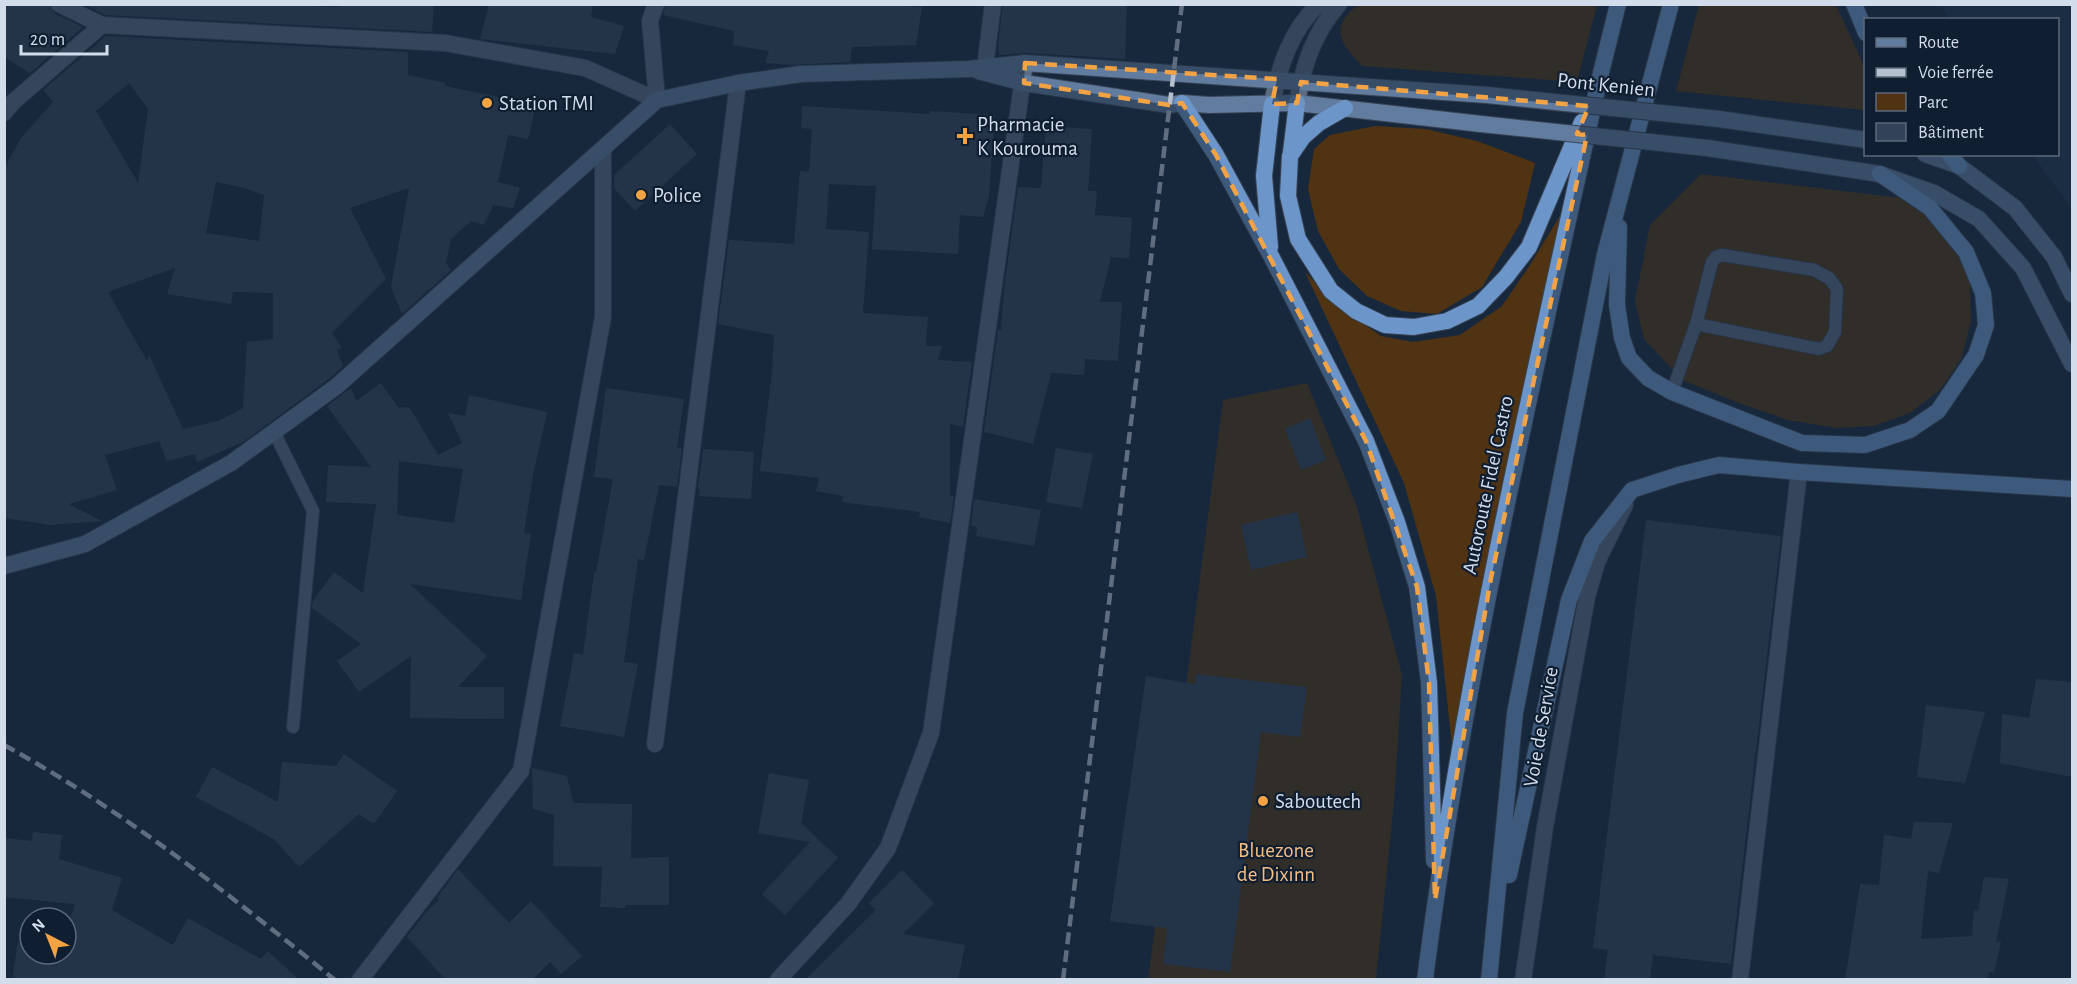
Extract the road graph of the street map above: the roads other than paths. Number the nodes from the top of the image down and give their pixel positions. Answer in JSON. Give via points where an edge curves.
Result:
{"nodes":[{"id":1,"x":59,"y":4,"type":"edge"},
{"id":2,"x":656,"y":4,"type":"edge"},
{"id":3,"x":993,"y":4,"type":"edge"},
{"id":4,"x":1319,"y":4,"type":"edge"},
{"id":5,"x":1338,"y":4,"type":"edge"},
{"id":6,"x":1618,"y":4,"type":"edge"},
{"id":7,"x":1671,"y":4,"type":"edge"},
{"id":8,"x":1854,"y":4,"type":"edge"},
{"id":9,"x":102,"y":25,"type":"junction"},
{"id":10,"x":1864,"y":28,"type":"edge"},
{"id":11,"x":1025,"y":63,"type":"junction"},
{"id":12,"x":977,"y":68,"type":"junction"},
{"id":13,"x":1277,"y":79,"type":"junction"},
{"id":14,"x":1301,"y":82,"type":"junction"},
{"id":15,"x":738,"y":83,"type":"junction"},
{"id":16,"x":1024,"y":83,"type":"junction"},
{"id":17,"x":1598,"y":85,"type":"junction"},
{"id":18,"x":657,"y":100,"type":"junction"},
{"id":19,"x":1182,"y":103,"type":"junction"},
{"id":20,"x":1272,"y":104,"type":"junction"},
{"id":21,"x":1297,"y":104,"type":"junction"},
{"id":22,"x":1345,"y":108,"type":"junction"},
{"id":23,"x":4,"y":113,"type":"edge"},
{"id":24,"x":1864,"y":140,"type":"edge"},
{"id":25,"x":603,"y":148,"type":"junction"},
{"id":26,"x":1290,"y":156,"type":"junction"},
{"id":27,"x":1935,"y":156,"type":"edge"},
{"id":28,"x":1954,"y":160,"type":"edge"},
{"id":29,"x":1880,"y":174,"type":"junction"},
{"id":30,"x":1620,"y":197,"type":"junction"},
{"id":31,"x":1271,"y":256,"type":"junction"},
{"id":32,"x":2073,"y":294,"type":"edge"},
{"id":33,"x":1696,"y":324,"type":"junction"},
{"id":34,"x":2073,"y":364,"type":"edge"},
{"id":35,"x":1672,"y":392,"type":"junction"},
{"id":36,"x":274,"y":432,"type":"junction"},
{"id":37,"x":1799,"y":472,"type":"junction"},
{"id":38,"x":2073,"y":489,"type":"edge"},
{"id":39,"x":1632,"y":490,"type":"junction"},
{"id":40,"x":4,"y":566,"type":"edge"},
{"id":41,"x":292,"y":727,"type":"dead end"},
{"id":42,"x":655,"y":744,"type":"dead end"},
{"id":43,"x":1435,"y":900,"type":"junction"},
{"id":44,"x":1494,"y":937,"type":"junction"},
{"id":45,"x":360,"y":980,"type":"edge"},
{"id":46,"x":778,"y":980,"type":"edge"},
{"id":47,"x":1425,"y":980,"type":"edge"},
{"id":48,"x":1489,"y":980,"type":"edge"},
{"id":49,"x":1523,"y":980,"type":"edge"},
{"id":50,"x":1740,"y":980,"type":"edge"}],
"edges":[{"from":1,"to":9,"type":"street"},
{"from":2,"to":18,"type":"street","via":[[650,21]]},
{"from":3,"to":12,"type":"street"},
{"from":4,"to":13,"type":"street","via":[[1283,57]]},
{"from":5,"to":14,"type":"street","via":[[1316,35]]},
{"from":6,"to":17,"type":"highway","name":"Autoroute Fidel Castro"},
{"from":7,"to":30,"type":"highway"},
{"from":8,"to":10,"type":"highway"},
{"from":9,"to":18,"type":"street","via":[[445,43],[585,68]]},
{"from":9,"to":23,"type":"street"},
{"from":11,"to":12,"type":"main road","name":"Pont Kenien"},
{"from":11,"to":13,"type":"main road","name":"Pont Kenien"},
{"from":11,"to":16,"type":"street"},
{"from":12,"to":15,"type":"main road","via":[[801,74]]},
{"from":12,"to":16,"type":"main road"},
{"from":13,"to":14,"type":"main road","name":"Pont Kenien"},
{"from":13,"to":20,"type":"street"},
{"from":14,"to":21,"type":"street"},
{"from":14,"to":24,"type":"main road","name":"Pont Kenien","bridge":true,"via":[[1487,95],[1719,119]]},
{"from":15,"to":18,"type":"main road"},
{"from":15,"to":42,"type":"street"},
{"from":16,"to":19,"type":"main road","via":[[1169,105]]},
{"from":16,"to":46,"type":"street","via":[[931,733],[888,848],[848,904]]},
{"from":17,"to":26,"type":"highway","via":[[1529,247],[1478,306],[1447,321],[1414,327],[1385,325],[1331,291],[1298,239],[1288,196]]},
{"from":17,"to":43,"type":"highway","name":"Autoroute Fidel Castro","via":[[1491,578]]},
{"from":18,"to":25,"type":"main road"},
{"from":19,"to":20,"type":"main road"},
{"from":19,"to":31,"type":"highway","via":[[1216,155]]},
{"from":20,"to":21,"type":"main road"},
{"from":20,"to":31,"type":"highway","via":[[1264,176]]},
{"from":21,"to":22,"type":"main road"},
{"from":21,"to":26,"type":"highway"},
{"from":22,"to":26,"type":"highway","via":[[1319,123]]},
{"from":22,"to":29,"type":"main road","bridge":true,"via":[[1707,148]]},
{"from":25,"to":36,"type":"main road","via":[[337,386]]},
{"from":25,"to":45,"type":"street","via":[[603,317],[521,771]]},
{"from":27,"to":28,"type":"main road"},
{"from":28,"to":32,"type":"main road","via":[[2015,208],[2054,257]]},
{"from":29,"to":34,"type":"main road","via":[[1934,193],[1979,219],[2023,268]]},
{"from":29,"to":35,"type":"highway","via":[[1930,208],[1966,252],[1983,293],[1986,325],[1976,355],[1938,411],[1910,430],[1865,445],[1802,443]]},
{"from":30,"to":35,"type":"highway","via":[[1617,305],[1622,338],[1629,358],[1648,378]]},
{"from":30,"to":44,"type":"highway","via":[[1605,255],[1515,713]]},
{"from":31,"to":43,"type":"highway","via":[[1366,441],[1417,587],[1430,683]]},
{"from":33,"to":33,"type":"lane","via":[[1819,349],[1827,346],[1835,332],[1837,289],[1829,278],[1814,270],[1722,255],[1712,262]]},
{"from":33,"to":35,"type":"lane"},
{"from":36,"to":40,"type":"main road","via":[[231,463],[85,544]]},
{"from":36,"to":41,"type":"lane","via":[[313,511]]},
{"from":37,"to":38,"type":"highway"},
{"from":37,"to":39,"type":"highway","via":[[1719,465]]},
{"from":37,"to":50,"type":"street"},
{"from":39,"to":44,"type":"highway","via":[[1592,541],[1569,600]]},
{"from":39,"to":49,"type":"street","name":"Voie de Service","via":[[1597,562],[1587,597],[1545,827]]},
{"from":43,"to":47,"type":"highway","name":"Autoroute Fidel Castro"},
{"from":44,"to":48,"type":"highway"}]}
